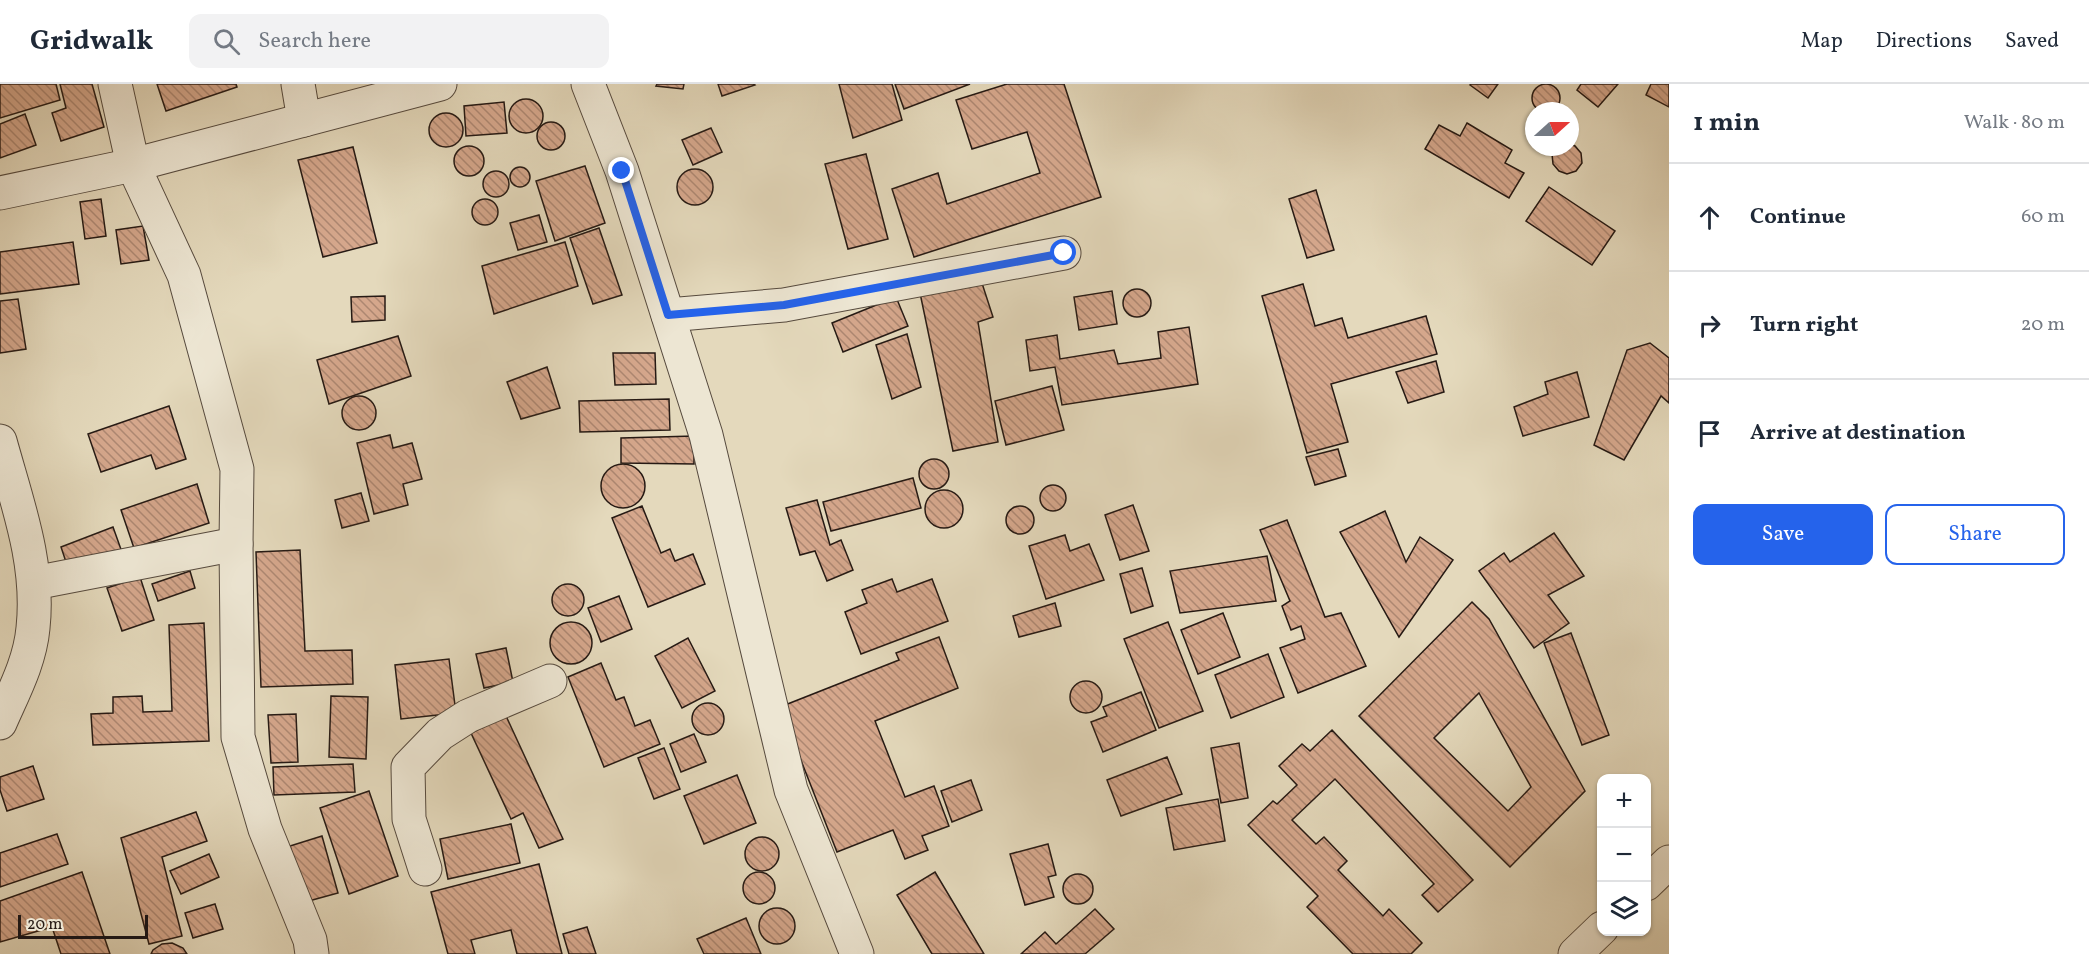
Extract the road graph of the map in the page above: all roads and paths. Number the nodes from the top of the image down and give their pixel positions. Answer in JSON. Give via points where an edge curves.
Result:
{"nodes":[{"id":1,"x":115,"y":84,"type":"edge"},
{"id":2,"x":298,"y":84,"type":"edge"},
{"id":3,"x":440,"y":84,"type":"edge"},
{"id":4,"x":588,"y":84,"type":"edge"},
{"id":5,"x":304,"y":120,"type":"junction"},
{"id":6,"x":133,"y":165,"type":"junction"},
{"id":7,"x":0,"y":193,"type":"edge"},
{"id":8,"x":1064,"y":253,"type":"dead end"},
{"id":9,"x":668,"y":315,"type":"junction"},
{"id":10,"x":0,"y":441,"type":"edge"},
{"id":11,"x":236,"y":544,"type":"junction"},
{"id":12,"x":34,"y":583,"type":"junction"},
{"id":13,"x":550,"y":681,"type":"dead end"},
{"id":14,"x":0,"y":723,"type":"edge"},
{"id":15,"x":1669,"y":862,"type":"edge"},
{"id":16,"x":425,"y":869,"type":"dead end"},
{"id":17,"x":1649,"y":882,"type":"edge"},
{"id":18,"x":1597,"y":933,"type":"edge"},
{"id":19,"x":312,"y":954,"type":"edge"},
{"id":20,"x":857,"y":954,"type":"edge"},
{"id":21,"x":1575,"y":954,"type":"edge"}],
"edges":[{"from":1,"to":6,"type":"street"},
{"from":2,"to":5,"type":"street"},
{"from":3,"to":5,"type":"street"},
{"from":4,"to":9,"type":"street","via":[[622,171]]},
{"from":5,"to":6,"type":"street"},
{"from":6,"to":7,"type":"street"},
{"from":6,"to":11,"type":"street","via":[[184,275],[237,469]]},
{"from":8,"to":9,"type":"street","via":[[784,305]]},
{"from":9,"to":20,"type":"street","via":[[706,435],[791,790]]},
{"from":10,"to":12,"type":"street","via":[[30,548]]},
{"from":11,"to":12,"type":"street"},
{"from":11,"to":19,"type":"street","via":[[238,736],[265,829],[310,940]]},
{"from":12,"to":14,"type":"street","via":[[33,630],[21,676]]},
{"from":13,"to":16,"type":"street","via":[[468,716],[440,734],[408,767],[409,819]]},
{"from":15,"to":17,"type":"street"},
{"from":18,"to":21,"type":"street"}]}
